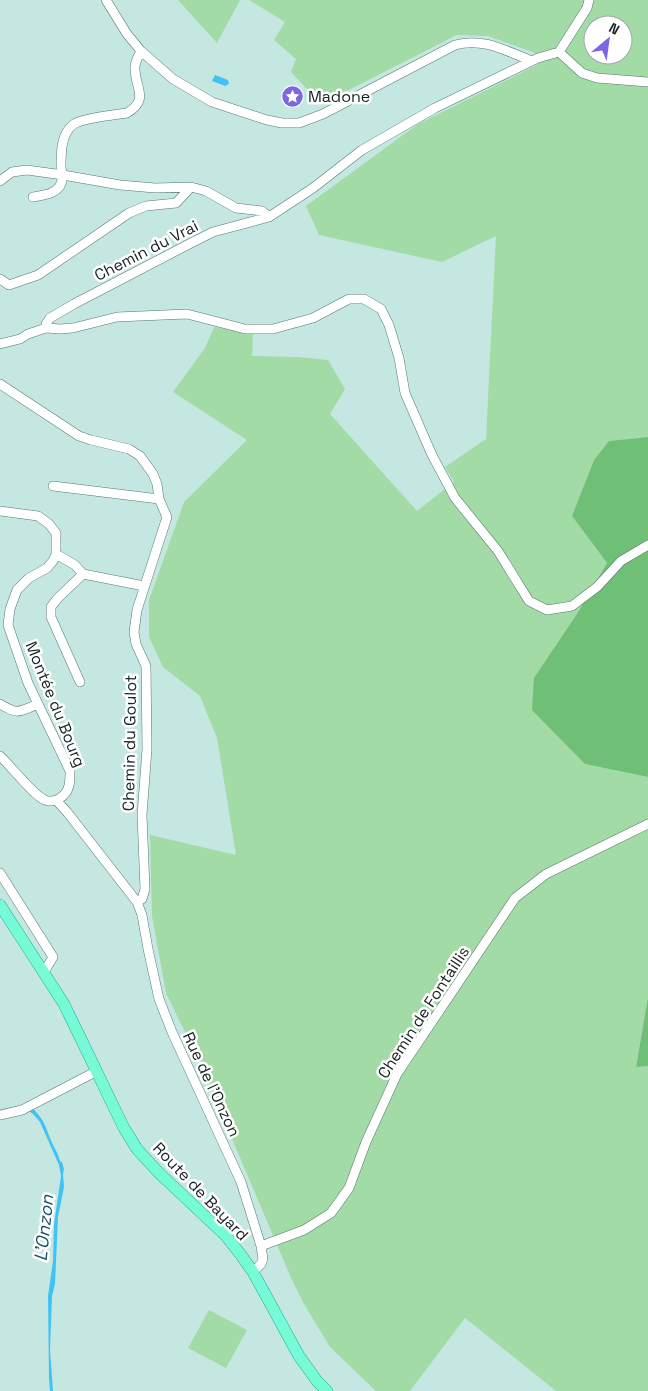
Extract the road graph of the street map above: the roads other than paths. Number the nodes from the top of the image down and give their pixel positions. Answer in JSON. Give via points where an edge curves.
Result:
{"nodes":[{"id":1,"x":106,"y":0,"type":"edge"},
{"id":2,"x":589,"y":0,"type":"edge"},
{"id":3,"x":141,"y":51,"type":"junction"},
{"id":4,"x":559,"y":52,"type":"junction"},
{"id":5,"x":532,"y":61,"type":"junction"},
{"id":6,"x":648,"y":82,"type":"edge"},
{"id":7,"x":63,"y":175,"type":"junction"},
{"id":8,"x":0,"y":181,"type":"edge"},
{"id":9,"x":191,"y":187,"type":"junction"},
{"id":10,"x":33,"y":197,"type":"dead end"},
{"id":11,"x":269,"y":217,"type":"junction"},
{"id":12,"x":0,"y":279,"type":"edge"},
{"id":13,"x":46,"y":328,"type":"junction"},
{"id":14,"x":0,"y":344,"type":"edge"},
{"id":15,"x":0,"y":384,"type":"edge"},
{"id":16,"x":53,"y":486,"type":"dead end"},
{"id":17,"x":159,"y":499,"type":"junction"},
{"id":18,"x":0,"y":512,"type":"edge"},
{"id":19,"x":648,"y":545,"type":"edge"},
{"id":20,"x":56,"y":554,"type":"junction"},
{"id":21,"x":83,"y":574,"type":"junction"},
{"id":22,"x":144,"y":586,"type":"junction"},
{"id":23,"x":80,"y":682,"type":"dead end"},
{"id":24,"x":0,"y":704,"type":"edge"},
{"id":25,"x":38,"y":704,"type":"junction"},
{"id":26,"x":0,"y":756,"type":"edge"},
{"id":27,"x":56,"y":800,"type":"junction"},
{"id":28,"x":648,"y":824,"type":"edge"},
{"id":29,"x":0,"y":873,"type":"edge"},
{"id":30,"x":137,"y":902,"type":"junction"},
{"id":31,"x":0,"y":905,"type":"edge"},
{"id":32,"x":44,"y":972,"type":"junction"},
{"id":33,"x":97,"y":1071,"type":"junction"},
{"id":34,"x":0,"y":1115,"type":"edge"},
{"id":35,"x":261,"y":1246,"type":"junction"},
{"id":36,"x":252,"y":1272,"type":"junction"},
{"id":37,"x":327,"y":1391,"type":"edge"}],
"edges":[{"from":1,"to":3,"type":"street"},
{"from":2,"to":4,"type":"street","via":[[584,15]]},
{"from":3,"to":5,"type":"street","via":[[173,79],[212,102],[282,123],[299,123],[322,114],[464,42],[482,42]]},
{"from":3,"to":7,"type":"street","via":[[135,67],[140,101],[127,113],[82,121],[68,129],[63,143]]},
{"from":4,"to":5,"type":"street","name":"Chemin du Vrai"},
{"from":4,"to":6,"type":"street","via":[[582,73],[597,78]]},
{"from":5,"to":11,"type":"street","name":"Chemin du Vrai","via":[[435,108],[362,150]]},
{"from":7,"to":8,"type":"street","via":[[27,170],[12,172]]},
{"from":7,"to":9,"type":"street","via":[[120,185]]},
{"from":7,"to":10,"type":"street","via":[[56,190]]},
{"from":9,"to":11,"type":"street","via":[[206,190],[236,208],[262,211]]},
{"from":9,"to":12,"type":"street","via":[[176,203],[146,206],[129,213],[38,275],[9,285]]},
{"from":11,"to":13,"type":"street","name":"Chemin du Vrai","via":[[213,232],[192,242],[50,318]]},
{"from":13,"to":14,"type":"street"},
{"from":13,"to":19,"type":"street","via":[[73,328],[117,317],[187,314],[245,329],[273,329],[313,318],[348,299],[364,299],[381,309],[389,325],[405,393],[455,498],[498,551],[529,601],[547,610],[572,606],[621,561]]},
{"from":15,"to":17,"type":"street","name":"Chemin du Goulot","via":[[79,436],[129,449],[140,456],[153,474]]},
{"from":16,"to":17,"type":"street"},
{"from":17,"to":22,"type":"street","name":"Chemin du Goulot","via":[[167,517]]},
{"from":18,"to":20,"type":"street","via":[[38,516],[49,524],[56,533]]},
{"from":20,"to":21,"type":"street"},
{"from":20,"to":25,"type":"street","name":"Montée du Bourg","via":[[48,568],[29,578],[17,590],[8,625]]},
{"from":21,"to":22,"type":"street"},
{"from":21,"to":23,"type":"street","via":[[50,607],[51,617]]},
{"from":22,"to":30,"type":"street","name":"Chemin du Goulot","via":[[134,632],[146,666],[147,749],[142,814],[145,889]]},
{"from":24,"to":25,"type":"street","via":[[20,712]]},
{"from":25,"to":27,"type":"street","name":"Montée du Bourg","via":[[70,771],[65,795]]},
{"from":26,"to":27,"type":"street","via":[[37,795],[45,800]]},
{"from":27,"to":30,"type":"street","name":"Rue de l'Onzon"},
{"from":28,"to":35,"type":"street","name":"Chemin de Fontaillis","via":[[546,874],[515,898],[397,1074],[349,1188],[332,1213],[304,1230]]},
{"from":29,"to":32,"type":"street","via":[[53,957]]},
{"from":30,"to":35,"type":"street","name":"Rue de l'Onzon","via":[[159,1000],[241,1182]]},
{"from":31,"to":32,"type":"main road","name":"Route de Bayard"},
{"from":32,"to":33,"type":"main road","name":"Route de Bayard","via":[[64,1004]]},
{"from":33,"to":34,"type":"street","via":[[22,1110]]},
{"from":33,"to":36,"type":"main road","name":"Route de Bayard","via":[[124,1128],[138,1149],[226,1236]]},
{"from":35,"to":36,"type":"street","name":"Rue de l'Onzon","via":[[261,1264]]},
{"from":36,"to":37,"type":"main road","name":"Route de Bayard","via":[[299,1356]]}]}
